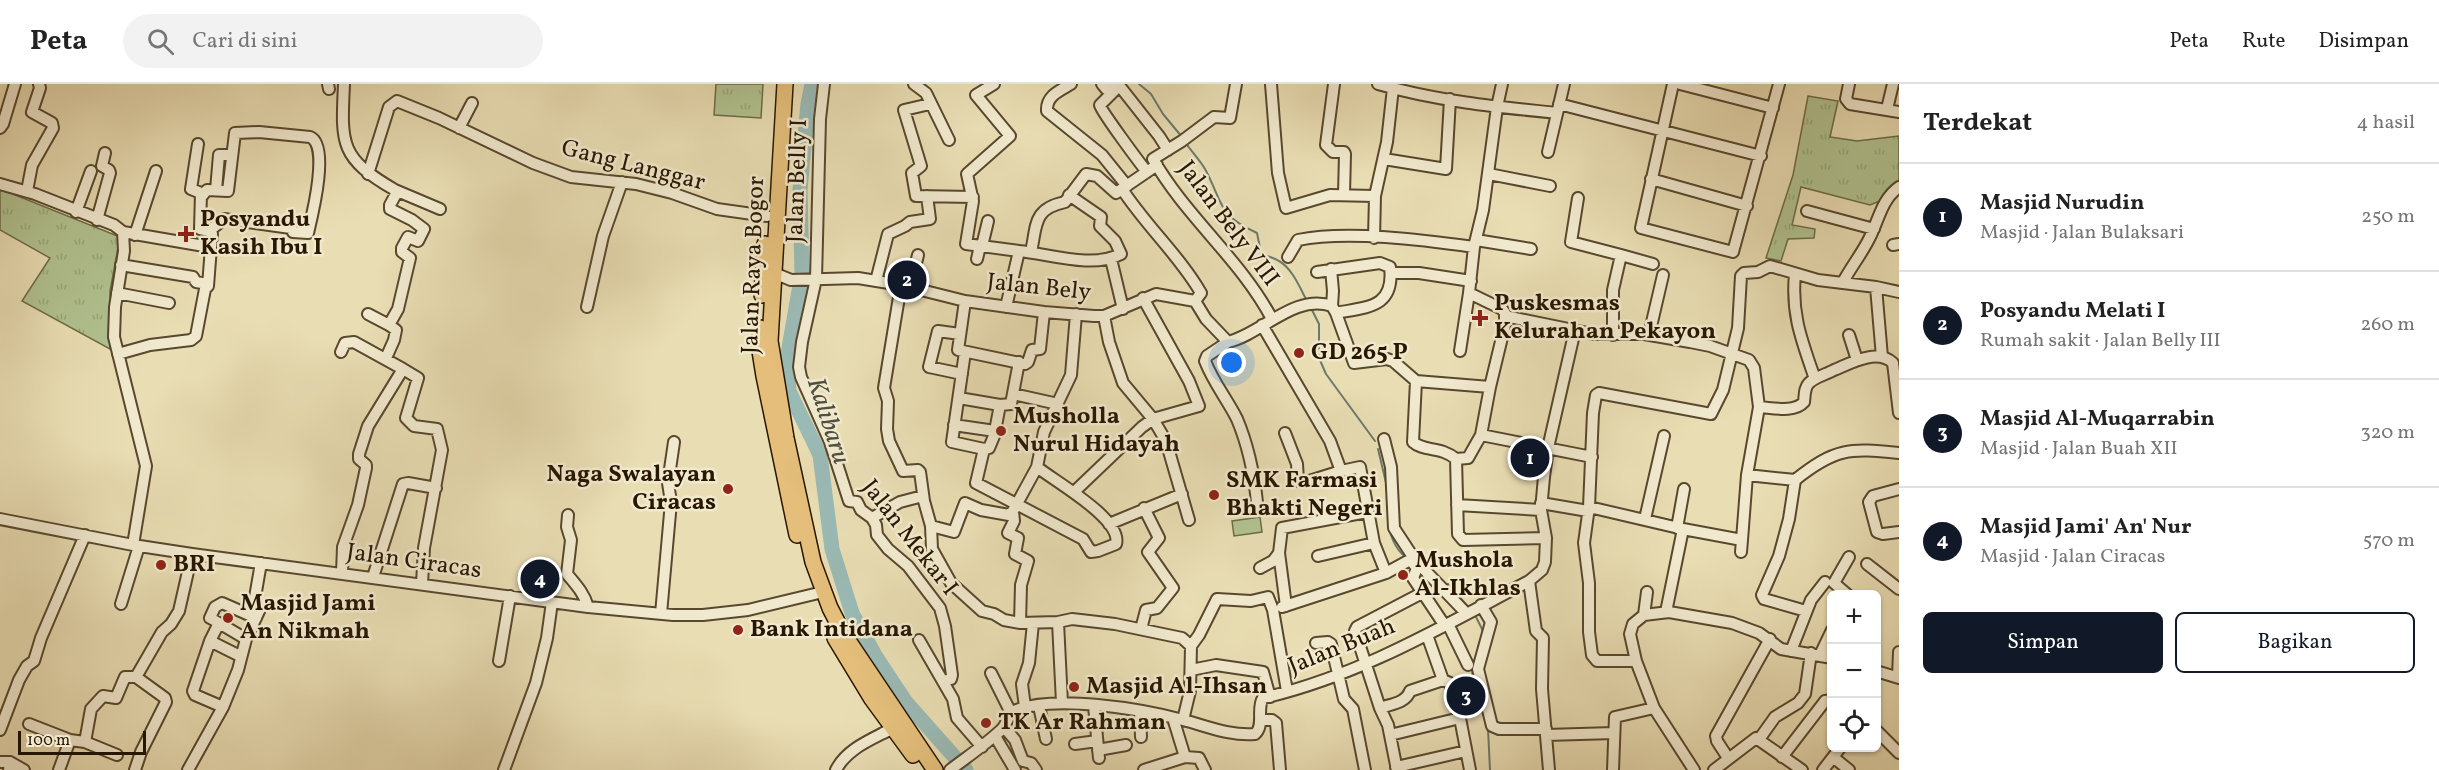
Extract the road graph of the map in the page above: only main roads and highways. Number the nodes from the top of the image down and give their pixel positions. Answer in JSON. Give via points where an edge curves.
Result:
{"nodes":[{"id":1,"x":776,"y":84,"type":"edge"},
{"id":2,"x":785,"y":84,"type":"edge"},
{"id":3,"x":768,"y":271,"type":"junction"},
{"id":4,"x":818,"y":594,"type":"junction"},
{"id":5,"x":924,"y":770,"type":"edge"},
{"id":6,"x":935,"y":770,"type":"edge"}],
"edges":[{"from":1,"to":3,"type":"highway","name":"Jalan Raya Bogor","via":[[767,216]]},
{"from":2,"to":3,"type":"highway","name":"Jalan Raya Bogor"},
{"from":3,"to":4,"type":"highway","name":"Jalan Raya Bogor","via":[[760,343],[764,376],[781,468]]},
{"from":4,"to":5,"type":"highway","name":"Jalan Raya Bogor","via":[[835,639]]},
{"from":4,"to":6,"type":"highway","name":"Jalan Raya Bogor"}]}
